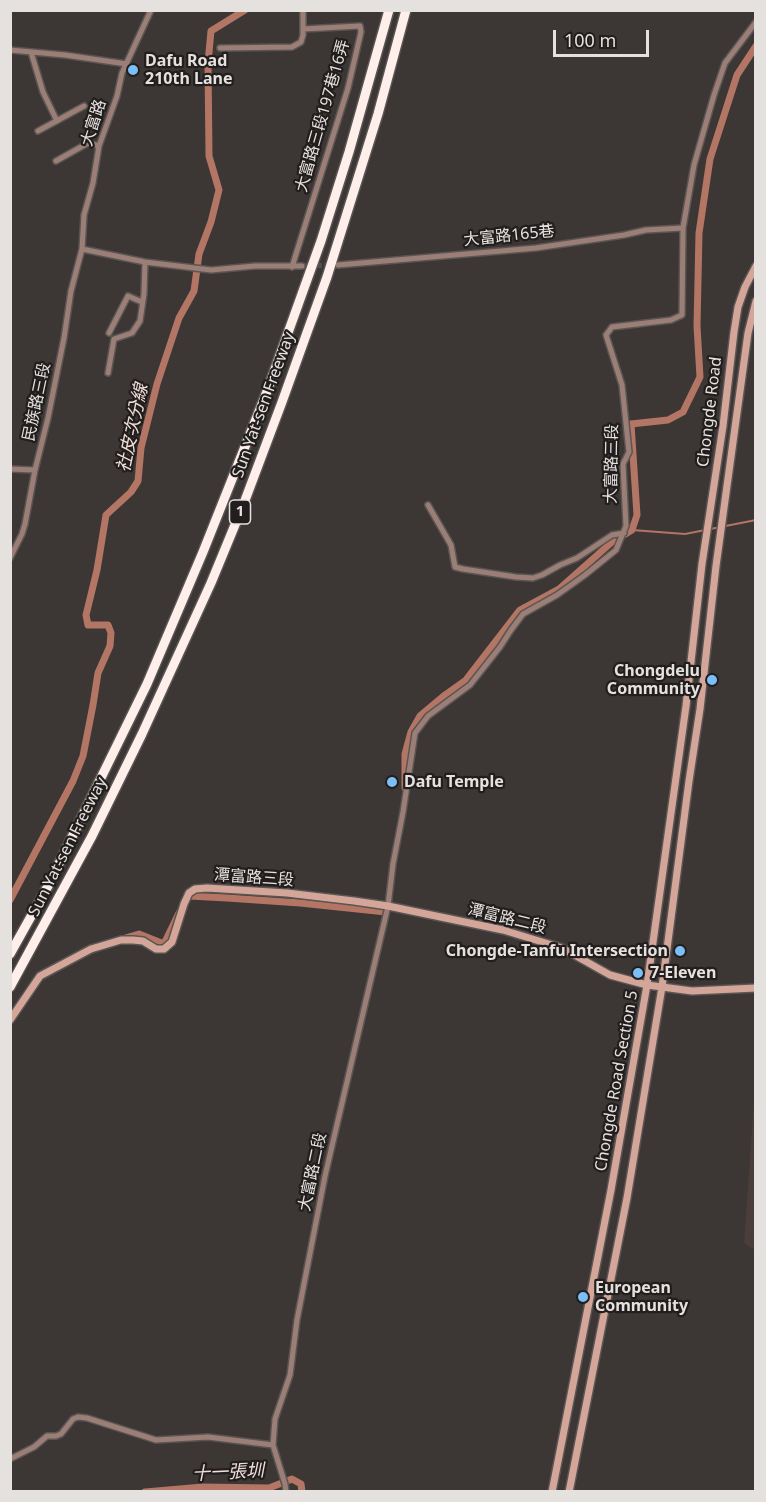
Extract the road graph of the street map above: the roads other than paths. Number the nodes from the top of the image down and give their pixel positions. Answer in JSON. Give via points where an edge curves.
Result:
{"nodes":[{"id":1,"x":152,"y":10,"type":"edge"},
{"id":2,"x":303,"y":10,"type":"edge"},
{"id":3,"x":389,"y":10,"type":"edge"},
{"id":4,"x":406,"y":10,"type":"edge"},
{"id":5,"x":756,"y":22,"type":"edge"},
{"id":6,"x":303,"y":29,"type":"junction"},
{"id":7,"x":220,"y":48,"type":"dead end"},
{"id":8,"x":10,"y":50,"type":"edge"},
{"id":9,"x":31,"y":52,"type":"junction"},
{"id":10,"x":127,"y":64,"type":"junction"},
{"id":11,"x":84,"y":106,"type":"dead end"},
{"id":12,"x":57,"y":121,"type":"junction"},
{"id":13,"x":38,"y":131,"type":"dead end"},
{"id":14,"x":99,"y":146,"type":"junction"},
{"id":15,"x":56,"y":160,"type":"dead end"},
{"id":16,"x":682,"y":228,"type":"junction"},
{"id":17,"x":82,"y":249,"type":"junction"},
{"id":18,"x":145,"y":262,"type":"junction"},
{"id":19,"x":338,"y":265,"type":"tunnel mouth"},
{"id":20,"x":756,"y":266,"type":"edge"},
{"id":21,"x":292,"y":267,"type":"junction"},
{"id":22,"x":302,"y":267,"type":"tunnel mouth"},
{"id":23,"x":756,"y":301,"type":"edge"},
{"id":24,"x":142,"y":302,"type":"junction"},
{"id":25,"x":109,"y":333,"type":"dead end"},
{"id":26,"x":108,"y":373,"type":"dead end"},
{"id":27,"x":10,"y":469,"type":"edge"},
{"id":28,"x":35,"y":470,"type":"junction"},
{"id":29,"x":428,"y":505,"type":"dead end"},
{"id":30,"x":624,"y":533,"type":"junction"},
{"id":31,"x":10,"y":558,"type":"edge"},
{"id":32,"x":702,"y":564,"type":"joint"},
{"id":33,"x":716,"y":566,"type":"joint"},
{"id":34,"x":388,"y":906,"type":"junction"},
{"id":35,"x":10,"y":954,"type":"edge"},
{"id":36,"x":647,"y":985,"type":"junction"},
{"id":37,"x":10,"y":987,"type":"edge"},
{"id":38,"x":662,"y":987,"type":"junction"},
{"id":39,"x":756,"y":988,"type":"edge"},
{"id":40,"x":10,"y":1020,"type":"edge"},
{"id":41,"x":273,"y":1445,"type":"junction"},
{"id":42,"x":10,"y":1459,"type":"edge"},
{"id":43,"x":286,"y":1491,"type":"edge"},
{"id":44,"x":552,"y":1491,"type":"edge"},
{"id":45,"x":569,"y":1491,"type":"edge"}],
"edges":[{"from":1,"to":10,"type":"street","name":"大富路"},
{"from":2,"to":6,"type":"street"},
{"from":3,"to":35,"type":"highway","name":"Sun Yat-sen Freeway","number":"1","via":[[321,241],[203,552],[142,694],[48,886]]},
{"from":4,"to":37,"type":"highway","name":"Sun Yat-sen Freeway","number":"1","via":[[327,277],[244,503],[142,734]]},
{"from":5,"to":16,"type":"street","name":"大富路三段","via":[[725,63],[694,165]]},
{"from":6,"to":7,"type":"street","via":[[301,42],[292,47]]},
{"from":6,"to":21,"type":"street","name":"大富路三段197巷16弄","via":[[360,26],[361,32]]},
{"from":8,"to":9,"type":"street"},
{"from":9,"to":10,"type":"street"},
{"from":9,"to":12,"type":"street"},
{"from":10,"to":14,"type":"street","name":"大富路"},
{"from":11,"to":12,"type":"street"},
{"from":12,"to":13,"type":"street"},
{"from":14,"to":15,"type":"street","via":[[88,143]]},
{"from":14,"to":17,"type":"street","name":"大富路","via":[[84,215]]},
{"from":16,"to":19,"type":"street","name":"大富路165巷","via":[[536,248]]},
{"from":16,"to":30,"type":"street","name":"大富路三段","via":[[682,315],[671,320],[612,327],[606,335],[622,385],[627,425]]},
{"from":17,"to":18,"type":"street"},
{"from":17,"to":28,"type":"street","name":"民族路三段"},
{"from":18,"to":21,"type":"street","via":[[212,270]]},
{"from":18,"to":24,"type":"street"},
{"from":20,"to":32,"type":"street","name":"Chongde Road","via":[[738,307]]},
{"from":21,"to":22,"type":"street"},
{"from":23,"to":33,"type":"street","name":"Chongde Road","via":[[748,333]]},
{"from":24,"to":25,"type":"street","via":[[128,296]]},
{"from":24,"to":26,"type":"street","via":[[140,321],[132,333],[114,339]]},
{"from":27,"to":28,"type":"street"},
{"from":28,"to":31,"type":"street","name":"民族路三段","via":[[22,534]]},
{"from":29,"to":30,"type":"street","via":[[451,545],[455,567],[506,576],[542,575],[612,535]]},
{"from":30,"to":34,"type":"street","via":[[616,549],[585,575],[523,614],[470,685],[428,716],[415,733]]},
{"from":32,"to":36,"type":"street","name":"Chongde Road Section 5"},
{"from":33,"to":38,"type":"street","name":"Chongde Road Section 5"},
{"from":34,"to":36,"type":"street","name":"潭富路二段","via":[[503,930],[562,948],[610,975]]},
{"from":34,"to":40,"type":"street","name":"潭富路三段","via":[[322,896],[195,889],[189,893],[172,942],[164,950],[133,940],[91,949],[40,976]]},
{"from":34,"to":41,"type":"street","name":"大富路二段","via":[[324,1176],[290,1375],[274,1419]]},
{"from":36,"to":38,"type":"street","name":"潭富路二段"},
{"from":36,"to":44,"type":"street","name":"Chongde Road Section 5"},
{"from":38,"to":39,"type":"street","name":"潭富路二段","via":[[692,991]]},
{"from":38,"to":45,"type":"street","name":"Chongde Road Section 5","via":[[627,1198]]},
{"from":41,"to":42,"type":"street","via":[[208,1437],[156,1440],[78,1417],[61,1434],[47,1436]]},
{"from":41,"to":43,"type":"street","name":"大富路二段"}]}
